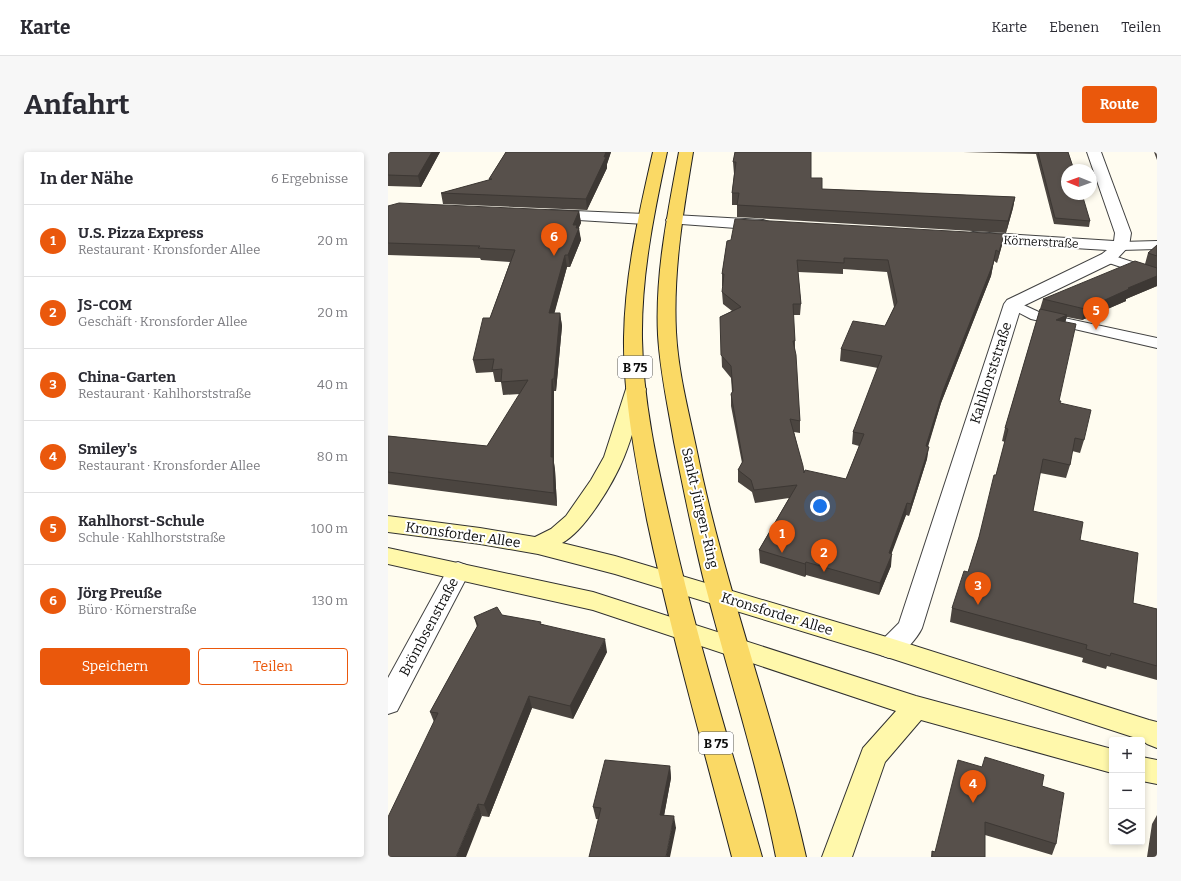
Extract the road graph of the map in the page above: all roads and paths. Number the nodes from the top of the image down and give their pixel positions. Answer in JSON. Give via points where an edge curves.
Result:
{"nodes":[{"id":1,"x":660,"y":152,"type":"edge"},
{"id":2,"x":686,"y":152,"type":"edge"},
{"id":3,"x":1094,"y":152,"type":"edge"},
{"id":4,"x":536,"y":214,"type":"edge"},
{"id":5,"x":645,"y":219,"type":"junction"},
{"id":6,"x":674,"y":220,"type":"junction"},
{"id":7,"x":776,"y":226,"type":"edge"},
{"id":8,"x":956,"y":236,"type":"edge"},
{"id":9,"x":1121,"y":246,"type":"junction"},
{"id":10,"x":1156,"y":246,"type":"edge"},
{"id":11,"x":1108,"y":258,"type":"junction"},
{"id":12,"x":1157,"y":275,"type":"edge"},
{"id":13,"x":1013,"y":304,"type":"junction"},
{"id":14,"x":1157,"y":343,"type":"edge"},
{"id":15,"x":636,"y":389,"type":"junction"},
{"id":16,"x":388,"y":524,"type":"edge"},
{"id":17,"x":538,"y":546,"type":"junction"},
{"id":18,"x":388,"y":556,"type":"edge"},
{"id":19,"x":458,"y":571,"type":"junction"},
{"id":20,"x":672,"y":582,"type":"junction"},
{"id":21,"x":720,"y":596,"type":"junction"},
{"id":22,"x":685,"y":630,"type":"junction"},
{"id":23,"x":736,"y":647,"type":"junction"},
{"id":24,"x":890,"y":648,"type":"junction"},
{"id":25,"x":388,"y":703,"type":"edge"},
{"id":26,"x":916,"y":707,"type":"junction"},
{"id":27,"x":1157,"y":736,"type":"edge"},
{"id":28,"x":1109,"y":759,"type":"edge"},
{"id":29,"x":1145,"y":770,"type":"edge"},
{"id":30,"x":1157,"y":772,"type":"edge"},
{"id":31,"x":747,"y":857,"type":"edge"},
{"id":32,"x":791,"y":857,"type":"edge"},
{"id":33,"x":837,"y":857,"type":"edge"}],
"edges":[{"from":1,"to":5,"type":"main road","number":"B 75"},
{"from":2,"to":6,"type":"main road","name":"Sankt-Jürgen-Ring","number":"B 75"},
{"from":3,"to":9,"type":"street","via":[[1122,233]]},
{"from":4,"to":5,"type":"street"},
{"from":5,"to":15,"type":"main road","number":"B 75","via":[[637,275],[633,338]]},
{"from":6,"to":7,"type":"street"},
{"from":6,"to":21,"type":"main road","name":"Sankt-Jürgen-Ring","number":"B 75","via":[[668,276],[667,334],[673,385],[690,472]]},
{"from":8,"to":9,"type":"street","name":"Körnerstraße"},
{"from":9,"to":10,"type":"lane"},
{"from":9,"to":11,"type":"street","name":"Kahlhorststraße"},
{"from":11,"to":12,"type":"lane"},
{"from":11,"to":13,"type":"street","name":"Kahlhorststraße"},
{"from":13,"to":14,"type":"lane","via":[[1036,316]]},
{"from":13,"to":24,"type":"street","name":"Kahlhorststraße","via":[[910,628]]},
{"from":15,"to":17,"type":"main road","via":[[614,457],[600,483],[574,522],[559,535]]},
{"from":15,"to":20,"type":"main road","number":"B 75","via":[[649,476]]},
{"from":16,"to":17,"type":"main road","name":"Kronsforder Allee"},
{"from":17,"to":20,"type":"main road","name":"Kronsforder Allee"},
{"from":18,"to":19,"type":"main road"},
{"from":19,"to":22,"type":"main road","via":[[593,601]]},
{"from":19,"to":25,"type":"street","name":"Brömbsenstraße"},
{"from":20,"to":21,"type":"main road","name":"Kronsforder Allee"},
{"from":20,"to":22,"type":"main road","number":"B 75"},
{"from":21,"to":23,"type":"main road","name":"Sankt-Jürgen-Ring","number":"B 75"},
{"from":21,"to":24,"type":"main road","name":"Kronsforder Allee"},
{"from":22,"to":23,"type":"main road"},
{"from":22,"to":31,"type":"main road","number":"B 75"},
{"from":23,"to":26,"type":"main road"},
{"from":23,"to":32,"type":"main road","name":"Sankt-Jürgen-Ring","number":"B 75","via":[[766,750]]},
{"from":24,"to":27,"type":"main road","name":"Kronsforder Allee","via":[[1149,731]]},
{"from":26,"to":28,"type":"main road"},
{"from":26,"to":33,"type":"main road","via":[[873,756]]},
{"from":29,"to":30,"type":"main road"}]}
